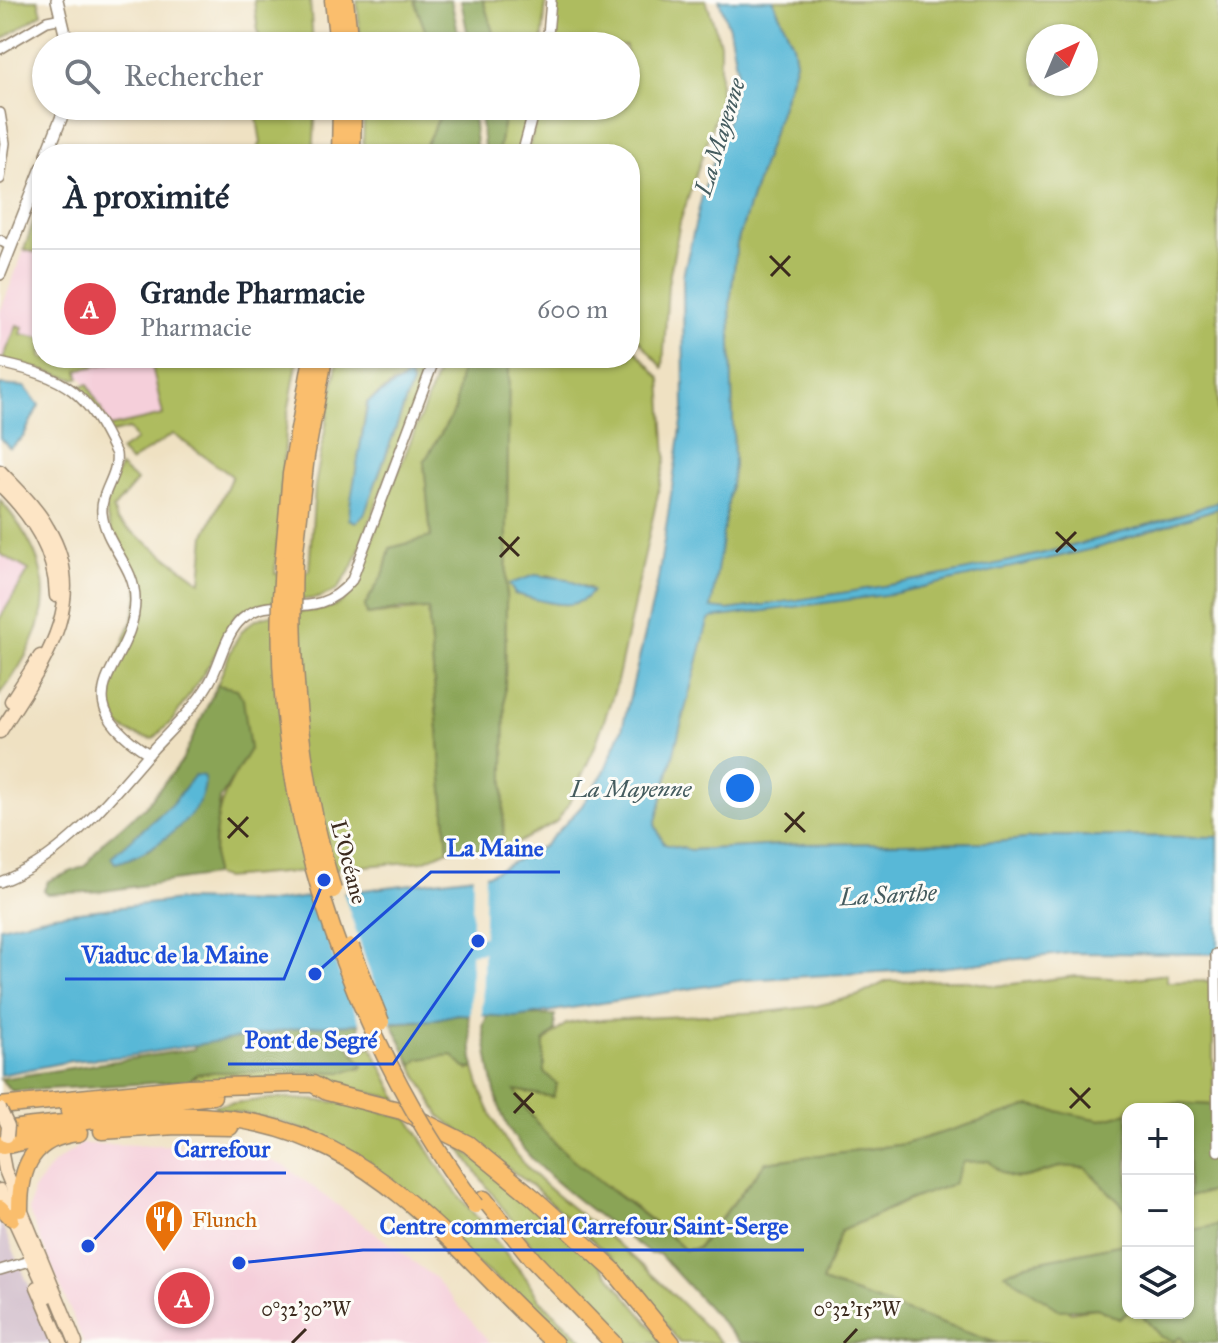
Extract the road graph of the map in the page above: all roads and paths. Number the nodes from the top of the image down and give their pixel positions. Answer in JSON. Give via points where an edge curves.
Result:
{"nodes":[{"id":1,"x":57,"y":0,"type":"edge"},
{"id":2,"x":333,"y":0,"type":"edge"},
{"id":3,"x":345,"y":0,"type":"edge"},
{"id":4,"x":551,"y":0,"type":"edge"},
{"id":5,"x":62,"y":18,"type":"junction"},
{"id":6,"x":65,"y":32,"type":"edge"},
{"id":7,"x":336,"y":32,"type":"edge"},
{"id":8,"x":348,"y":32,"type":"edge"},
{"id":9,"x":548,"y":32,"type":"edge"},
{"id":10,"x":0,"y":49,"type":"edge"},
{"id":11,"x":0,"y":113,"type":"edge"},
{"id":12,"x":60,"y":120,"type":"edge"},
{"id":13,"x":341,"y":120,"type":"edge"},
{"id":14,"x":353,"y":120,"type":"edge"},
{"id":15,"x":531,"y":120,"type":"edge"},
{"id":16,"x":51,"y":144,"type":"edge"},
{"id":17,"x":340,"y":144,"type":"edge"},
{"id":18,"x":352,"y":144,"type":"edge"},
{"id":19,"x":525,"y":144,"type":"edge"},
{"id":20,"x":0,"y":179,"type":"edge"},
{"id":21,"x":32,"y":188,"type":"edge"},
{"id":22,"x":5,"y":243,"type":"edge"},
{"id":23,"x":0,"y":274,"type":"edge"},
{"id":24,"x":0,"y":363,"type":"edge"},
{"id":25,"x":310,"y":368,"type":"edge"},
{"id":26,"x":322,"y":368,"type":"edge"},
{"id":27,"x":431,"y":368,"type":"edge"},
{"id":28,"x":0,"y":471,"type":"edge"},
{"id":29,"x":0,"y":485,"type":"edge"},
{"id":30,"x":289,"y":561,"type":"junction"},
{"id":31,"x":0,"y":717,"type":"edge"},
{"id":32,"x":0,"y":732,"type":"edge"},
{"id":33,"x":149,"y":754,"type":"junction"},
{"id":34,"x":0,"y":882,"type":"edge"},
{"id":35,"x":1216,"y":954,"type":"dead end"},
{"id":36,"x":327,"y":1092,"type":"junction"},
{"id":37,"x":0,"y":1108,"type":"edge"},
{"id":38,"x":59,"y":1135,"type":"junction"},
{"id":39,"x":2,"y":1139,"type":"edge"},
{"id":40,"x":1218,"y":1151,"type":"edge"},
{"id":41,"x":346,"y":1159,"type":"junction"},
{"id":42,"x":0,"y":1190,"type":"edge"},
{"id":43,"x":480,"y":1202,"type":"junction"},
{"id":44,"x":0,"y":1207,"type":"edge"},
{"id":45,"x":16,"y":1214,"type":"junction"},
{"id":46,"x":30,"y":1261,"type":"junction"},
{"id":47,"x":0,"y":1270,"type":"edge"},
{"id":48,"x":64,"y":1312,"type":"junction"},
{"id":49,"x":61,"y":1343,"type":"edge"},
{"id":50,"x":76,"y":1343,"type":"edge"},
{"id":51,"x":555,"y":1343,"type":"edge"},
{"id":52,"x":597,"y":1343,"type":"edge"},
{"id":53,"x":613,"y":1343,"type":"edge"},
{"id":54,"x":672,"y":1343,"type":"edge"}],
"edges":[{"from":1,"to":5,"type":"street"},
{"from":2,"to":7,"type":"highway"},
{"from":3,"to":8,"type":"highway"},
{"from":4,"to":9,"type":"street"},
{"from":5,"to":6,"type":"street"},
{"from":5,"to":10,"type":"street","via":[[47,21]]},
{"from":11,"to":20,"type":"street","via":[[5,143]]},
{"from":12,"to":16,"type":"street"},
{"from":13,"to":17,"type":"highway"},
{"from":14,"to":18,"type":"highway"},
{"from":15,"to":19,"type":"street"},
{"from":21,"to":22,"type":"street"},
{"from":22,"to":23,"type":"street"},
{"from":24,"to":33,"type":"street","via":[[71,387],[88,404],[115,451],[102,514],[131,573],[135,608],[105,679],[103,699],[113,722]]},
{"from":25,"to":30,"type":"highway","name":"L’Océane","via":[[291,474]]},
{"from":26,"to":30,"type":"highway","name":"L’Océane"},
{"from":27,"to":33,"type":"street","via":[[352,580],[333,600],[257,610],[240,621],[202,694]]},
{"from":28,"to":32,"type":"main road","via":[[54,538],[65,596],[50,654]]},
{"from":29,"to":31,"type":"main road","via":[[39,531],[57,594],[50,634],[39,658]]},
{"from":30,"to":43,"type":"highway","name":"L’Océane","bridge":true,"via":[[301,737],[330,881],[361,975],[396,1053]]},
{"from":33,"to":34,"type":"street","via":[[71,839],[47,859]]},
{"from":35,"to":40,"type":"street"},
{"from":36,"to":37,"type":"highway","via":[[313,1084],[255,1084]]},
{"from":36,"to":39,"type":"highway","via":[[220,1096]]},
{"from":36,"to":54,"type":"highway","via":[[425,1119],[477,1151],[605,1262]]},
{"from":37,"to":39,"type":"main road","bridge":true,"via":[[8,1126]]},
{"from":38,"to":39,"type":"highway"},
{"from":38,"to":41,"type":"highway","via":[[226,1127]]},
{"from":38,"to":45,"type":"highway","via":[[27,1164]]},
{"from":39,"to":41,"type":"highway","via":[[150,1115],[220,1116],[282,1129]]},
{"from":39,"to":45,"type":"main road"},
{"from":41,"to":51,"type":"highway","via":[[405,1200]]},
{"from":42,"to":45,"type":"main road"},
{"from":43,"to":52,"type":"highway","name":"L’Océane","via":[[537,1281]]},
{"from":43,"to":53,"type":"highway","name":"L’Océane"},
{"from":44,"to":45,"type":"highway"},
{"from":45,"to":46,"type":"main road"},
{"from":45,"to":48,"type":"main road"},
{"from":46,"to":47,"type":"street"},
{"from":46,"to":48,"type":"main road","via":[[54,1305]]},
{"from":46,"to":49,"type":"main road"},
{"from":48,"to":50,"type":"main road"}]}
